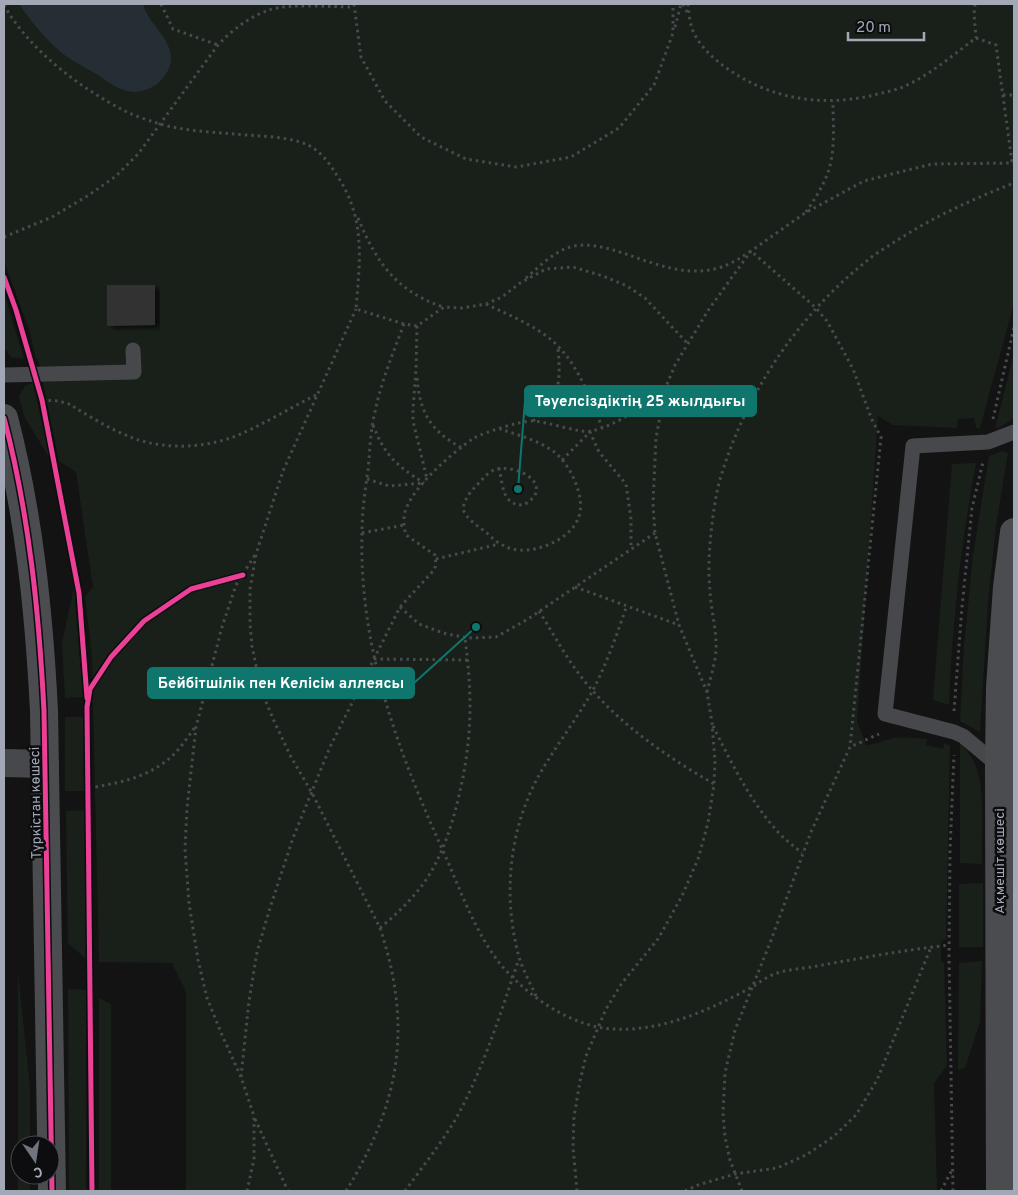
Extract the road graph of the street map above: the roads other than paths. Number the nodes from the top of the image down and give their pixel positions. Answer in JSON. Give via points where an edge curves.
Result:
{"nodes":[{"id":1,"x":133,"y":350,"type":"dead end"},
{"id":2,"x":4,"y":375,"type":"edge"},
{"id":3,"x":4,"y":418,"type":"edge"},
{"id":4,"x":1014,"y":432,"type":"edge"},
{"id":5,"x":1014,"y":532,"type":"edge"},
{"id":6,"x":4,"y":763,"type":"edge"},
{"id":7,"x":45,"y":764,"type":"junction"},
{"id":8,"x":998,"y":766,"type":"junction"},
{"id":9,"x":52,"y":1191,"type":"edge"},
{"id":10,"x":1000,"y":1191,"type":"edge"}],
"edges":[{"from":1,"to":2,"type":"lane","via":[[134,372]]},
{"from":3,"to":7,"type":"street","name":"Түркістан көшесі","via":[[25,513],[32,564],[42,664]]},
{"from":4,"to":8,"type":"lane","via":[[988,442],[913,446],[885,714],[963,736]]},
{"from":5,"to":8,"type":"street","name":"Ақмешіт көшесі","via":[[1002,642]]},
{"from":6,"to":7,"type":"street"},
{"from":7,"to":9,"type":"street","name":"Түркістан көшесі"},
{"from":8,"to":10,"type":"street","name":"Ақмешіт көшесі"}]}
